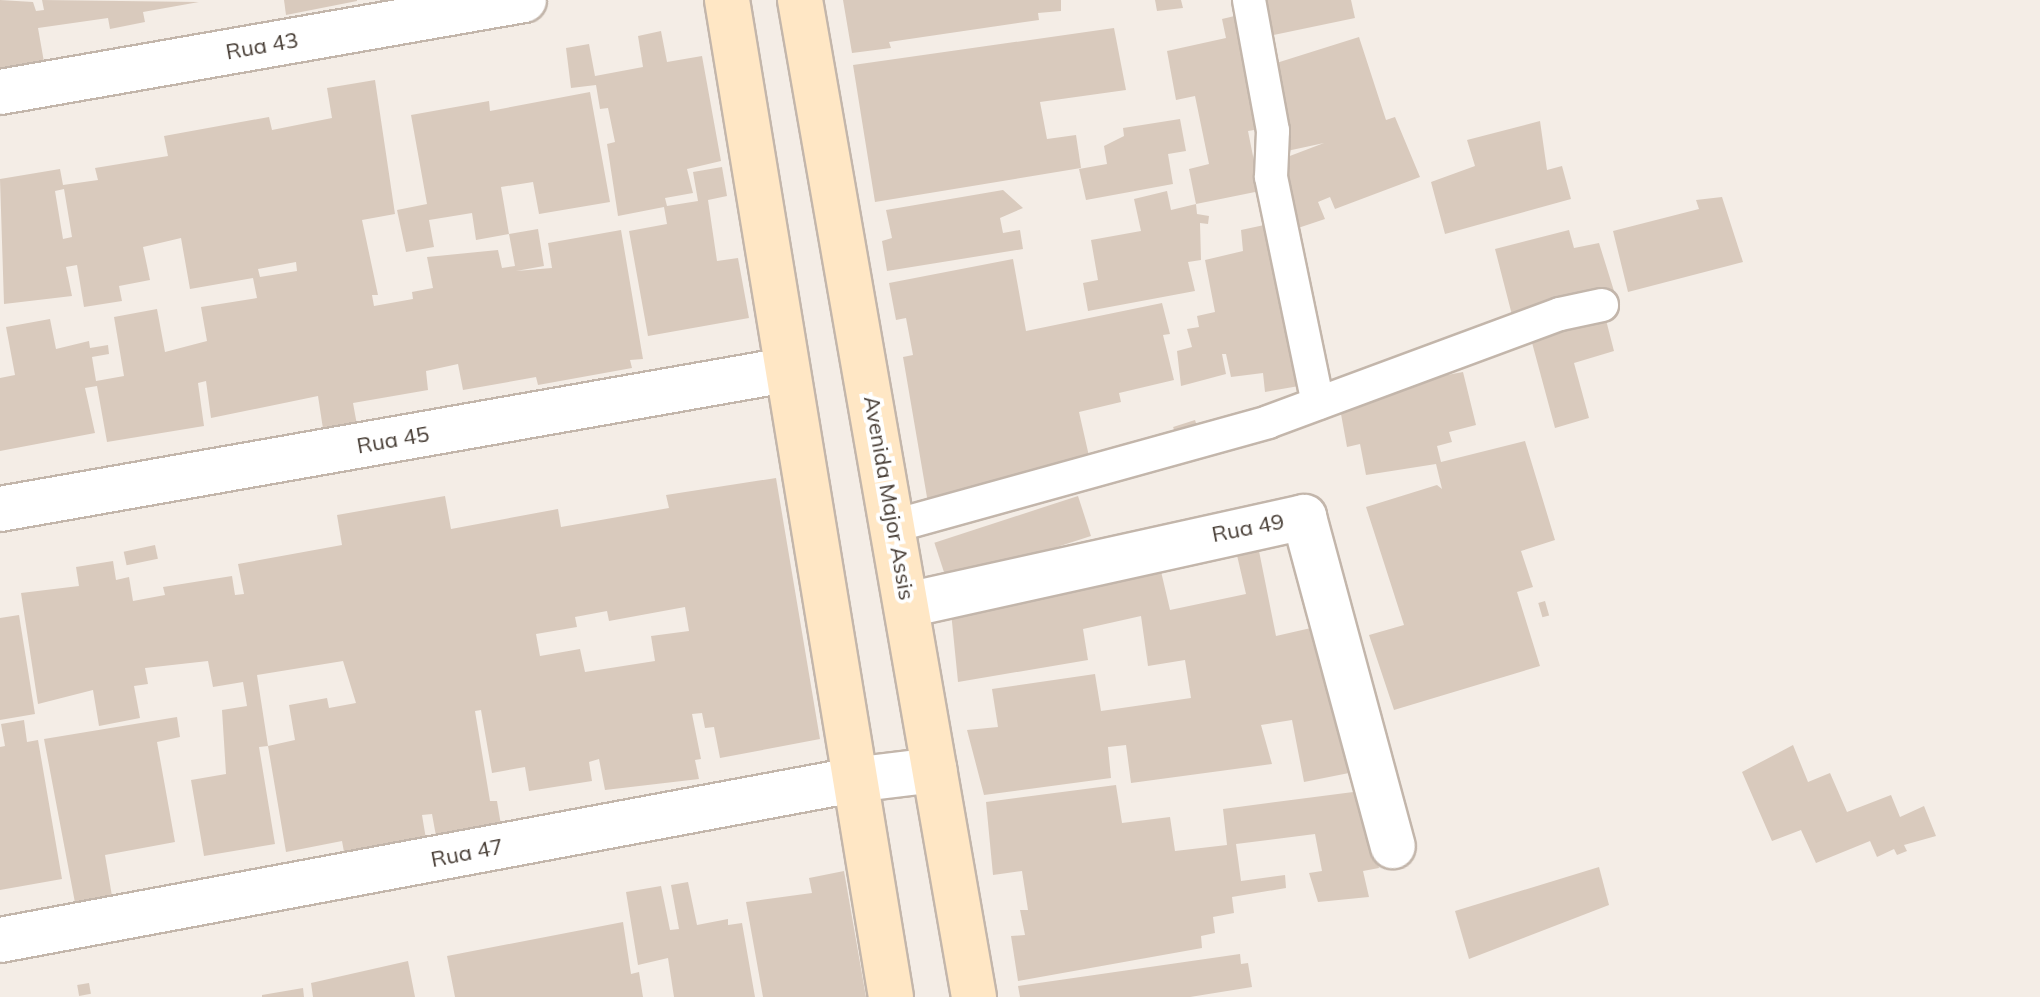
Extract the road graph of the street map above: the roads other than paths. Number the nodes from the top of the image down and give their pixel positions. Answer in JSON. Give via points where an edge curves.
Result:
{"nodes":[{"id":1,"x":524,"y":0,"type":"edge"},
{"id":2,"x":727,"y":0,"type":"edge"},
{"id":3,"x":800,"y":0,"type":"edge"},
{"id":4,"x":1249,"y":0,"type":"edge"},
{"id":5,"x":0,"y":92,"type":"edge"},
{"id":6,"x":1602,"y":305,"type":"dead end"},
{"id":7,"x":786,"y":370,"type":"junction"},
{"id":8,"x":1318,"y":403,"type":"junction"},
{"id":9,"x":0,"y":509,"type":"edge"},
{"id":10,"x":894,"y":526,"type":"junction"},
{"id":11,"x":907,"y":605,"type":"junction"},
{"id":12,"x":934,"y":770,"type":"junction"},
{"id":13,"x":853,"y":780,"type":"junction"},
{"id":14,"x":1393,"y":846,"type":"dead end"},
{"id":15,"x":0,"y":940,"type":"edge"},
{"id":16,"x":891,"y":997,"type":"edge"},
{"id":17,"x":974,"y":997,"type":"edge"}],
"edges":[{"from":1,"to":5,"type":"street","name":"Rua 43"},
{"from":2,"to":7,"type":"street"},
{"from":3,"to":10,"type":"street","name":"Avenida Major Assis"},
{"from":4,"to":8,"type":"lane","via":[[1273,131],[1273,190]]},
{"from":6,"to":8,"type":"lane","via":[[1560,314]]},
{"from":7,"to":9,"type":"street","name":"Rua 45"},
{"from":7,"to":13,"type":"street"},
{"from":8,"to":10,"type":"lane","via":[[1268,422]]},
{"from":10,"to":11,"type":"street","name":"Avenida Major Assis"},
{"from":11,"to":12,"type":"street","name":"Avenida Major Assis"},
{"from":11,"to":14,"type":"street","name":"Rua 49","via":[[1304,517]]},
{"from":12,"to":13,"type":"street","name":"Rua 47"},
{"from":12,"to":17,"type":"street","name":"Avenida Major Assis"},
{"from":13,"to":15,"type":"street","name":"Rua 47"},
{"from":13,"to":16,"type":"street"}]}
